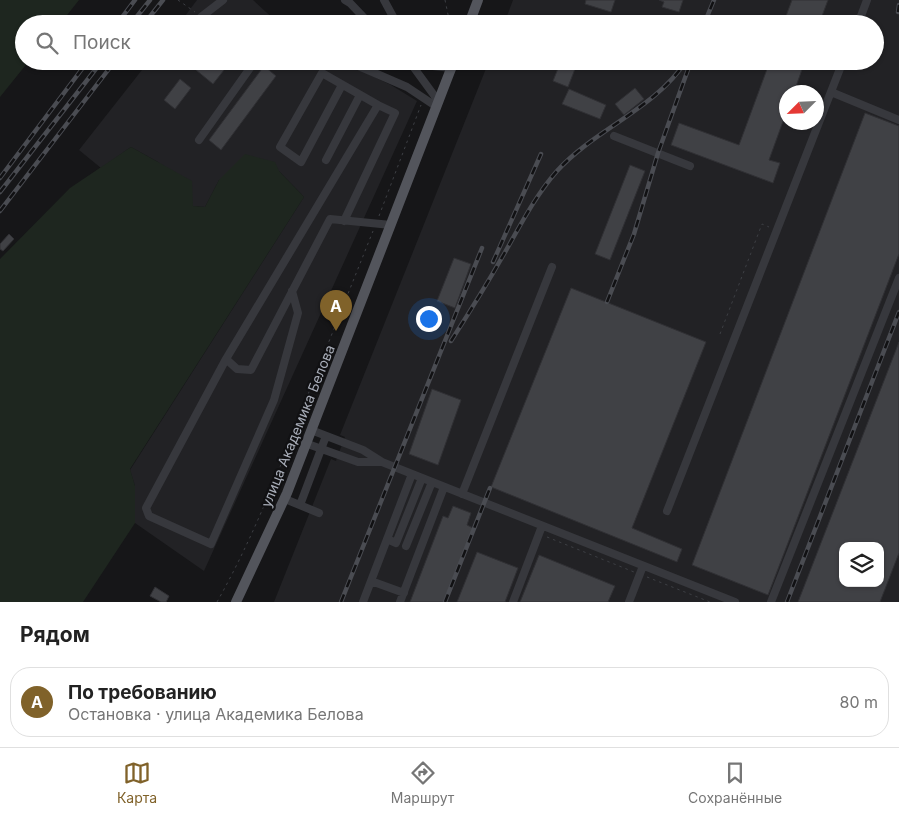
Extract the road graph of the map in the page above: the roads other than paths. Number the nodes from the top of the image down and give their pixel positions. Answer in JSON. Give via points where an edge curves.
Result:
{"nodes":[{"id":1,"x":223,"y":0,"type":"edge"},
{"id":2,"x":345,"y":0,"type":"edge"},
{"id":3,"x":384,"y":0,"type":"edge"},
{"id":4,"x":393,"y":0,"type":"edge"},
{"id":5,"x":478,"y":0,"type":"edge"},
{"id":6,"x":868,"y":0,"type":"edge"},
{"id":7,"x":391,"y":12,"type":"junction"},
{"id":8,"x":204,"y":15,"type":"edge"},
{"id":9,"x":361,"y":15,"type":"edge"},
{"id":10,"x":392,"y":15,"type":"edge"},
{"id":11,"x":472,"y":15,"type":"edge"},
{"id":12,"x":862,"y":15,"type":"edge"},
{"id":13,"x":249,"y":70,"type":"edge"},
{"id":14,"x":368,"y":70,"type":"edge"},
{"id":15,"x":414,"y":70,"type":"edge"},
{"id":16,"x":451,"y":70,"type":"edge"},
{"id":17,"x":840,"y":70,"type":"edge"},
{"id":18,"x":342,"y":85,"type":"junction"},
{"id":19,"x":831,"y":92,"type":"junction"},
{"id":20,"x":360,"y":95,"type":"junction"},
{"id":21,"x":438,"y":104,"type":"junction"},
{"id":22,"x":378,"y":105,"type":"junction"},
{"id":23,"x":899,"y":120,"type":"edge"},
{"id":24,"x":614,"y":136,"type":"dead end"},
{"id":25,"x":199,"y":140,"type":"dead end"},
{"id":26,"x":326,"y":160,"type":"dead end"},
{"id":27,"x":690,"y":166,"type":"dead end"},
{"id":28,"x":344,"y":221,"type":"junction"},
{"id":29,"x":391,"y":225,"type":"junction"},
{"id":30,"x":552,"y":267,"type":"dead end"},
{"id":31,"x":899,"y":278,"type":"edge"},
{"id":32,"x":292,"y":292,"type":"junction"},
{"id":33,"x":226,"y":359,"type":"junction"},
{"id":34,"x":311,"y":430,"type":"junction"},
{"id":35,"x":326,"y":436,"type":"junction"},
{"id":36,"x":306,"y":443,"type":"junction"},
{"id":37,"x":321,"y":449,"type":"junction"},
{"id":38,"x":382,"y":462,"type":"junction"},
{"id":39,"x":412,"y":474,"type":"junction"},
{"id":40,"x":422,"y":478,"type":"junction"},
{"id":41,"x":432,"y":482,"type":"junction"},
{"id":42,"x":444,"y":487,"type":"junction"},
{"id":43,"x":462,"y":494,"type":"junction"},
{"id":44,"x":285,"y":499,"type":"junction"},
{"id":45,"x":300,"y":505,"type":"junction"},
{"id":46,"x":667,"y":511,"type":"dead end"},
{"id":47,"x":319,"y":513,"type":"dead end"},
{"id":48,"x":542,"y":526,"type":"junction"},
{"id":49,"x":387,"y":539,"type":"junction"},
{"id":50,"x":396,"y":543,"type":"junction"},
{"id":51,"x":406,"y":546,"type":"junction"},
{"id":52,"x":420,"y":552,"type":"junction"},
{"id":53,"x":643,"y":566,"type":"junction"},
{"id":54,"x":371,"y":581,"type":"junction"},
{"id":55,"x":404,"y":593,"type":"junction"},
{"id":56,"x":236,"y":602,"type":"edge"},
{"id":57,"x":363,"y":602,"type":"edge"},
{"id":58,"x":400,"y":602,"type":"edge"},
{"id":59,"x":513,"y":602,"type":"edge"},
{"id":60,"x":629,"y":602,"type":"edge"},
{"id":61,"x":736,"y":602,"type":"edge"},
{"id":62,"x":771,"y":602,"type":"edge"}],
"edges":[{"from":1,"to":8,"type":"lane"},
{"from":2,"to":9,"type":"lane"},
{"from":3,"to":7,"type":"lane"},
{"from":4,"to":7,"type":"lane"},
{"from":5,"to":11,"type":"main road"},
{"from":6,"to":12,"type":"lane"},
{"from":7,"to":10,"type":"lane"},
{"from":13,"to":25,"type":"lane"},
{"from":14,"to":21,"type":"lane"},
{"from":15,"to":21,"type":"lane"},
{"from":16,"to":21,"type":"main road","name":"улица Академика Белова"},
{"from":17,"to":19,"type":"lane"},
{"from":18,"to":18,"type":"lane","via":[[322,73],[280,147],[301,162]]},
{"from":18,"to":20,"type":"lane"},
{"from":19,"to":23,"type":"lane"},
{"from":19,"to":46,"type":"lane"},
{"from":20,"to":22,"type":"lane"},
{"from":20,"to":26,"type":"lane"},
{"from":21,"to":29,"type":"main road","name":"улица Академика Белова"},
{"from":22,"to":28,"type":"lane","via":[[395,113]]},
{"from":22,"to":33,"type":"lane"},
{"from":24,"to":27,"type":"lane"},
{"from":28,"to":29,"type":"lane"},
{"from":28,"to":32,"type":"lane","via":[[330,220]]},
{"from":29,"to":34,"type":"main road","name":"улица Академика Белова"},
{"from":30,"to":43,"type":"lane"},
{"from":31,"to":62,"type":"lane"},
{"from":32,"to":33,"type":"lane","via":[[251,370],[237,369]]},
{"from":32,"to":33,"type":"lane","via":[[298,313],[274,400],[211,544],[149,516],[146,508]]},
{"from":34,"to":35,"type":"lane"},
{"from":34,"to":36,"type":"main road","name":"улица Академика Белова"},
{"from":35,"to":37,"type":"lane"},
{"from":35,"to":38,"type":"lane","via":[[363,450]]},
{"from":36,"to":37,"type":"lane"},
{"from":36,"to":44,"type":"main road","name":"улица Академика Белова"},
{"from":37,"to":38,"type":"lane","via":[[358,462]]},
{"from":37,"to":45,"type":"lane"},
{"from":38,"to":39,"type":"lane"},
{"from":39,"to":40,"type":"lane"},
{"from":39,"to":49,"type":"lane"},
{"from":40,"to":41,"type":"lane"},
{"from":40,"to":50,"type":"lane"},
{"from":41,"to":42,"type":"lane"},
{"from":41,"to":51,"type":"lane"},
{"from":42,"to":43,"type":"lane"},
{"from":42,"to":52,"type":"lane"},
{"from":43,"to":48,"type":"lane"},
{"from":44,"to":45,"type":"lane"},
{"from":44,"to":56,"type":"main road","name":"улица Академика Белова"},
{"from":45,"to":47,"type":"lane"},
{"from":48,"to":53,"type":"lane"},
{"from":48,"to":59,"type":"lane"},
{"from":49,"to":50,"type":"lane"},
{"from":49,"to":54,"type":"lane"},
{"from":50,"to":51,"type":"lane"},
{"from":51,"to":52,"type":"lane"},
{"from":52,"to":55,"type":"lane"},
{"from":53,"to":60,"type":"lane"},
{"from":53,"to":61,"type":"lane"},
{"from":54,"to":55,"type":"lane"},
{"from":54,"to":57,"type":"lane"},
{"from":55,"to":58,"type":"lane"}]}
